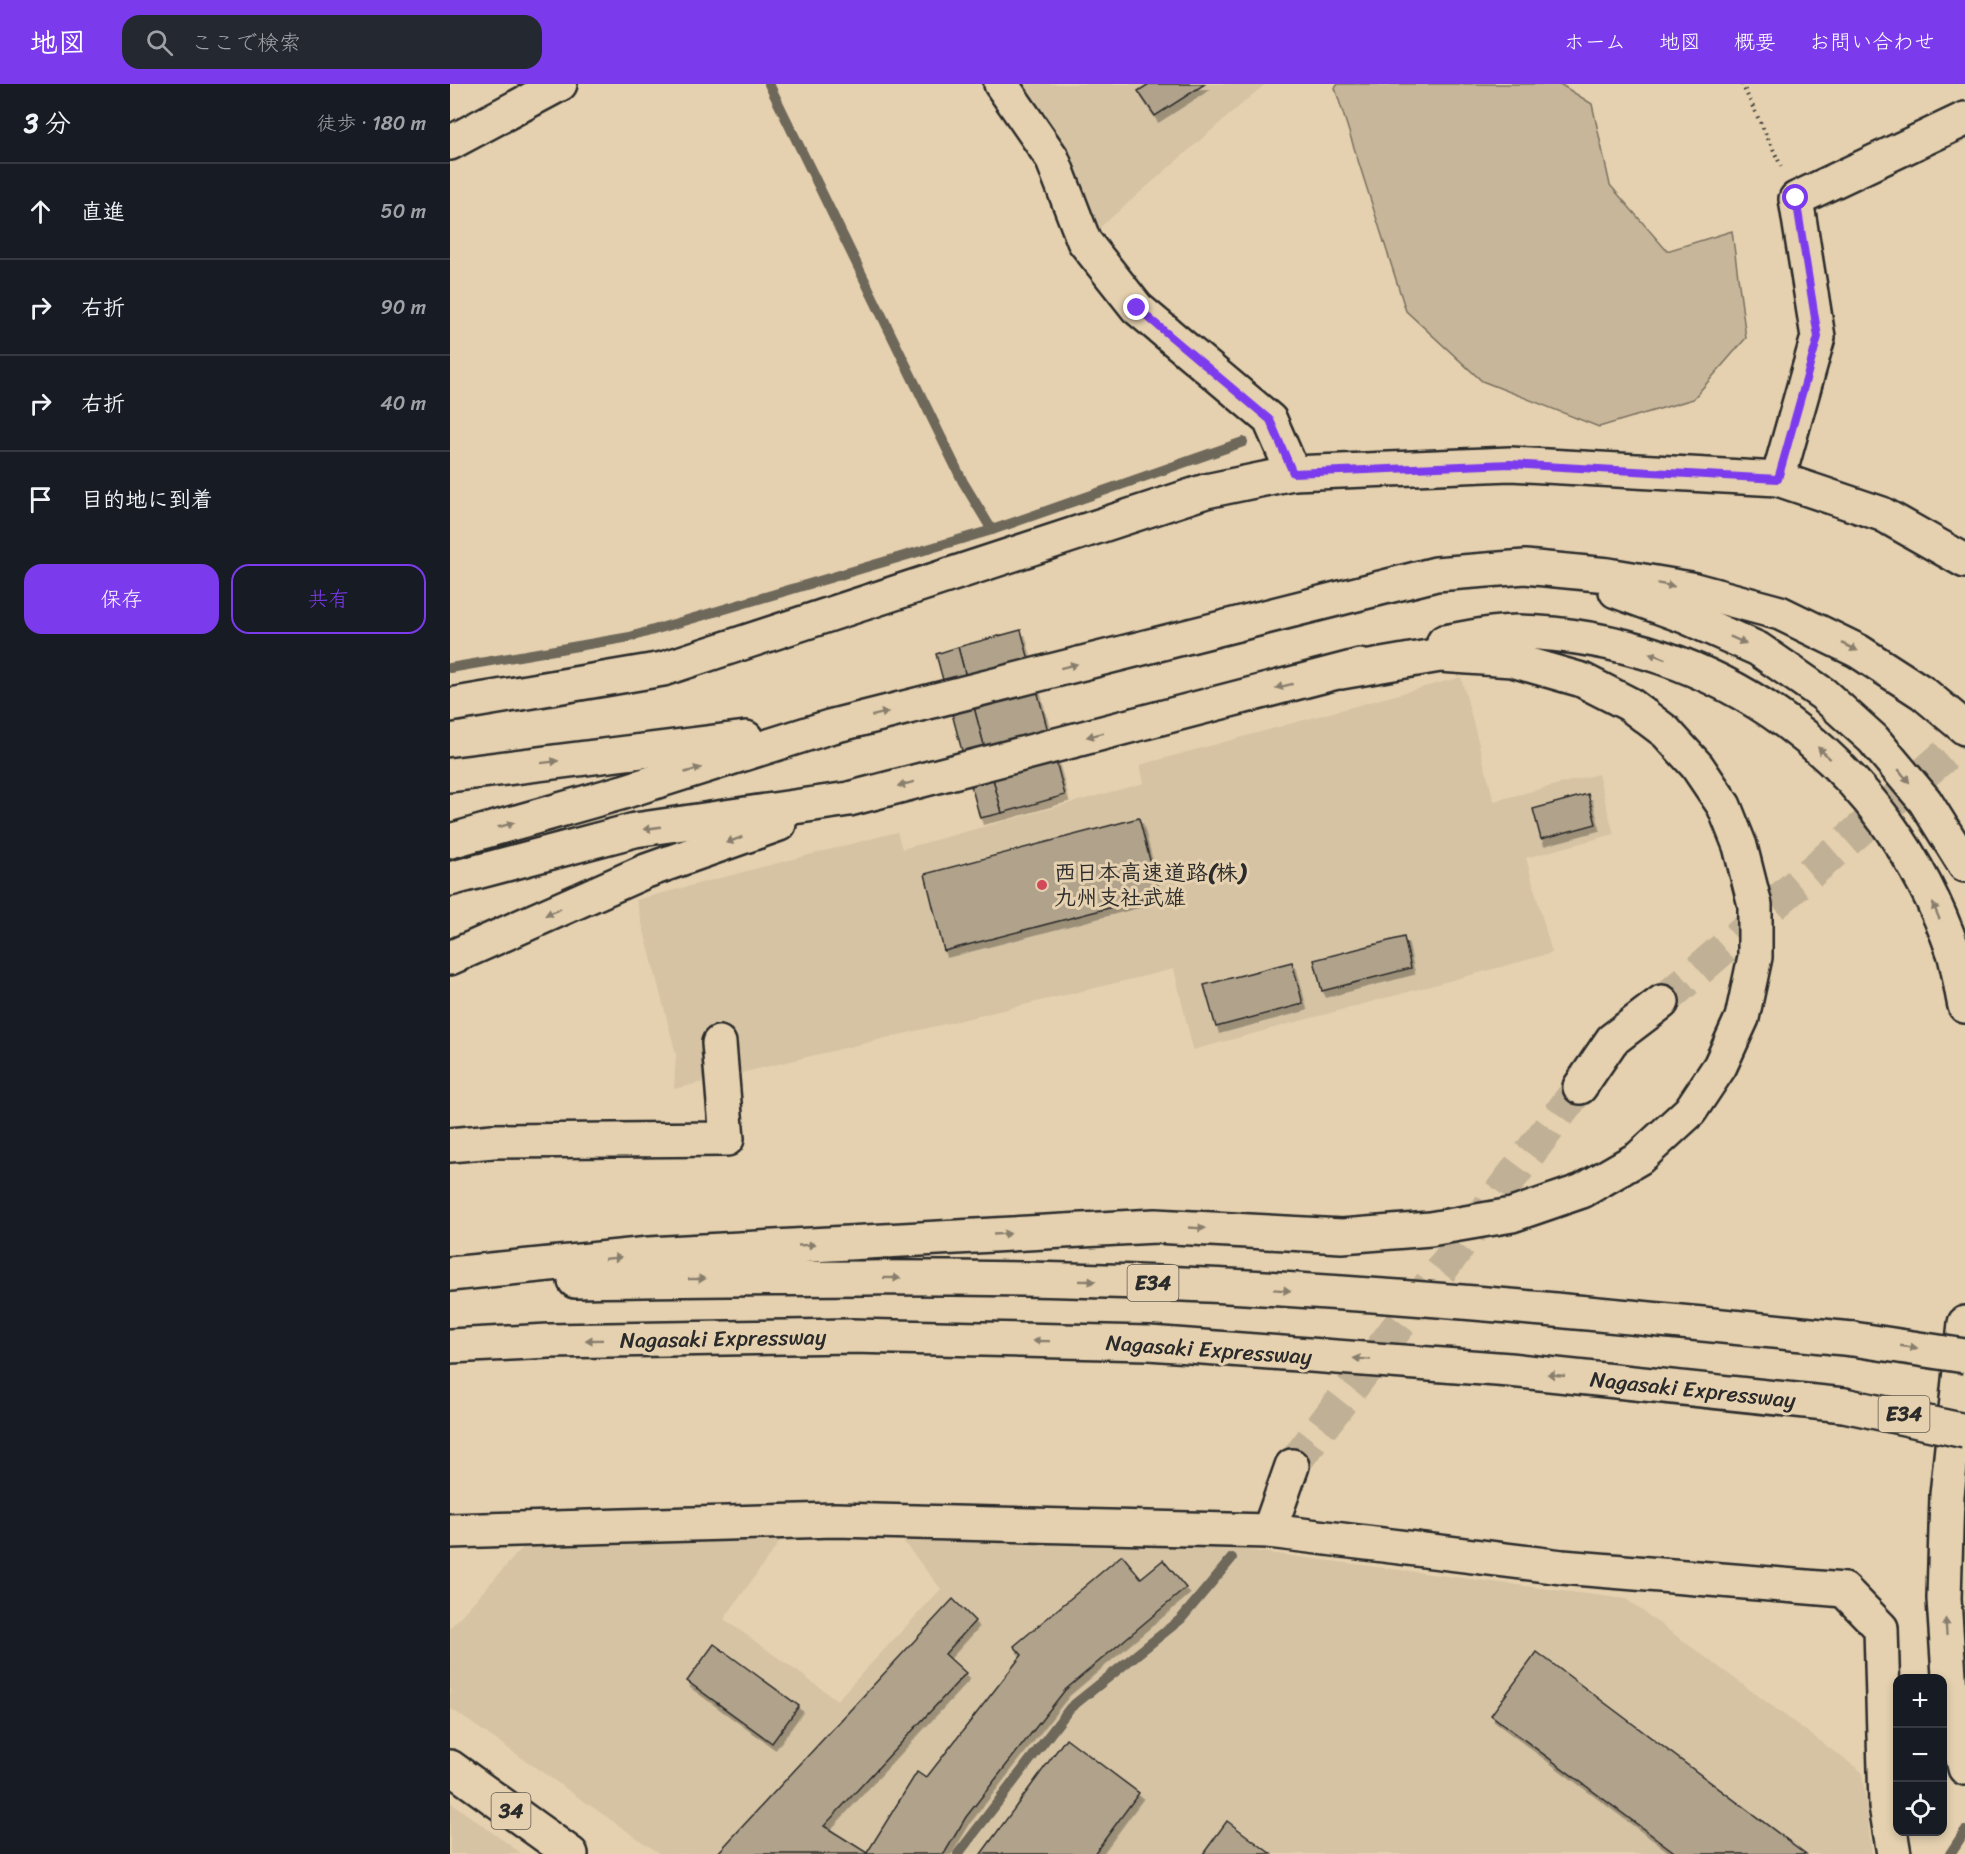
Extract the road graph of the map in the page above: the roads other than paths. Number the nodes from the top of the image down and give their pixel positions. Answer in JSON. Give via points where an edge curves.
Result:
{"nodes":[{"id":1,"x":560,"y":84,"type":"edge"},
{"id":2,"x":1000,"y":84,"type":"edge"},
{"id":3,"x":1965,"y":119,"type":"edge"},
{"id":4,"x":450,"y":143,"type":"edge"},
{"id":5,"x":1293,"y":473,"type":"junction"},
{"id":6,"x":1778,"y":479,"type":"junction"},
{"id":7,"x":1965,"y":561,"type":"edge"},
{"id":8,"x":1525,"y":567,"type":"junction"},
{"id":9,"x":1341,"y":672,"type":"junction"},
{"id":10,"x":450,"y":705,"type":"edge"},
{"id":11,"x":829,"y":727,"type":"junction"},
{"id":12,"x":1965,"y":728,"type":"edge"},
{"id":13,"x":450,"y":775,"type":"edge"},
{"id":14,"x":849,"y":799,"type":"junction"},
{"id":15,"x":450,"y":841,"type":"edge"},
{"id":16,"x":1965,"y":865,"type":"edge"},
{"id":17,"x":450,"y":879,"type":"edge"},
{"id":18,"x":450,"y":958,"type":"edge"},
{"id":19,"x":1662,"y":1002,"type":"tunnel mouth"},
{"id":20,"x":1965,"y":1006,"type":"edge"},
{"id":21,"x":719,"y":1042,"type":"dead end"},
{"id":22,"x":1580,"y":1087,"type":"tunnel mouth"},
{"id":23,"x":450,"y":1145,"type":"edge"},
{"id":24,"x":450,"y":1274,"type":"edge"},
{"id":25,"x":450,"y":1286,"type":"edge"},
{"id":26,"x":1965,"y":1323,"type":"edge"},
{"id":27,"x":450,"y":1346,"type":"edge"},
{"id":28,"x":1965,"y":1356,"type":"edge"},
{"id":29,"x":1844,"y":1405,"type":"junction"},
{"id":30,"x":1965,"y":1422,"type":"edge"},
{"id":31,"x":1965,"y":1431,"type":"edge"},
{"id":32,"x":1292,"y":1466,"type":"tunnel mouth"},
{"id":33,"x":450,"y":1531,"type":"edge"},
{"id":34,"x":1269,"y":1531,"type":"junction"},
{"id":35,"x":450,"y":1767,"type":"edge"},
{"id":36,"x":1965,"y":1768,"type":"edge"},
{"id":37,"x":571,"y":1854,"type":"edge"},
{"id":38,"x":1894,"y":1854,"type":"edge"}],
"edges":[{"from":1,"to":4,"type":"main road"},
{"from":2,"to":5,"type":"main road","via":[[1052,158],[1084,241],[1137,308],[1270,420]]},
{"from":3,"to":6,"type":"main road","via":[[1796,198],[1818,337]]},
{"from":5,"to":6,"type":"main road","via":[[1510,464]]},
{"from":5,"to":10,"type":"main road","via":[[1206,491],[663,669]]},
{"from":6,"to":7,"type":"main road","via":[[1882,514]]},
{"from":11,"to":8,"type":"main road","one_way":true,"via":[[1436,574]]},
{"from":8,"to":12,"type":"main road","one_way":true,"via":[[1691,589],[1780,613],[1858,651],[1923,693]]},
{"from":8,"to":16,"type":"main road","one_way":true,"via":[[1608,588],[1758,649],[1823,694],[1874,739],[1925,801]]},
{"from":9,"to":14,"type":"main road","one_way":true},
{"from":20,"to":9,"type":"main road","one_way":true,"via":[[1950,944],[1923,882],[1888,823],[1845,773],[1802,733],[1754,699],[1704,672],[1644,651],[1582,638],[1515,632],[1438,642]]},
{"from":24,"to":9,"type":"main road","one_way":true,"via":[[649,1254],[1155,1226],[1342,1236],[1430,1229],[1532,1209],[1582,1191],[1639,1158],[1690,1111],[1720,1066],[1742,1018],[1755,957],[1755,905],[1740,846],[1724,806],[1697,766],[1666,732],[1629,704],[1582,680],[1512,660],[1440,655]]},
{"from":13,"to":11,"type":"main road","one_way":true},
{"from":15,"to":11,"type":"main road","one_way":true},
{"from":14,"to":17,"type":"main road","one_way":true,"via":[[635,830]]},
{"from":14,"to":18,"type":"main road","one_way":true,"via":[[646,871]]},
{"from":19,"to":22,"type":"main road","via":[[1612,1040]]},
{"from":21,"to":23,"type":"main road","via":[[727,1139],[493,1141]]},
{"from":25,"to":28,"type":"main road","number":"E34","one_way":true,"bridge":true,"via":[[859,1277],[1160,1283],[1505,1304],[1853,1339]]},
{"from":36,"to":26,"type":"main road","one_way":true,"via":[[1951,1706],[1944,1599],[1947,1495]]},
{"from":29,"to":27,"type":"main road","name":"Nagasaki Expressway","number":"E34","one_way":true,"via":[[1510,1370],[1149,1343],[851,1336]]},
{"from":29,"to":30,"type":"main road","name":"Nagasaki Expressway","number":"E34","bridge":true},
{"from":29,"to":31,"type":"main road","bridge":true},
{"from":32,"to":34,"type":"main road"},
{"from":33,"to":34,"type":"main road","via":[[835,1520]]},
{"from":34,"to":38,"type":"main road","via":[[1562,1567],[1844,1590],[1881,1628],[1886,1806]]},
{"from":35,"to":37,"type":"main road","number":"34"}]}
